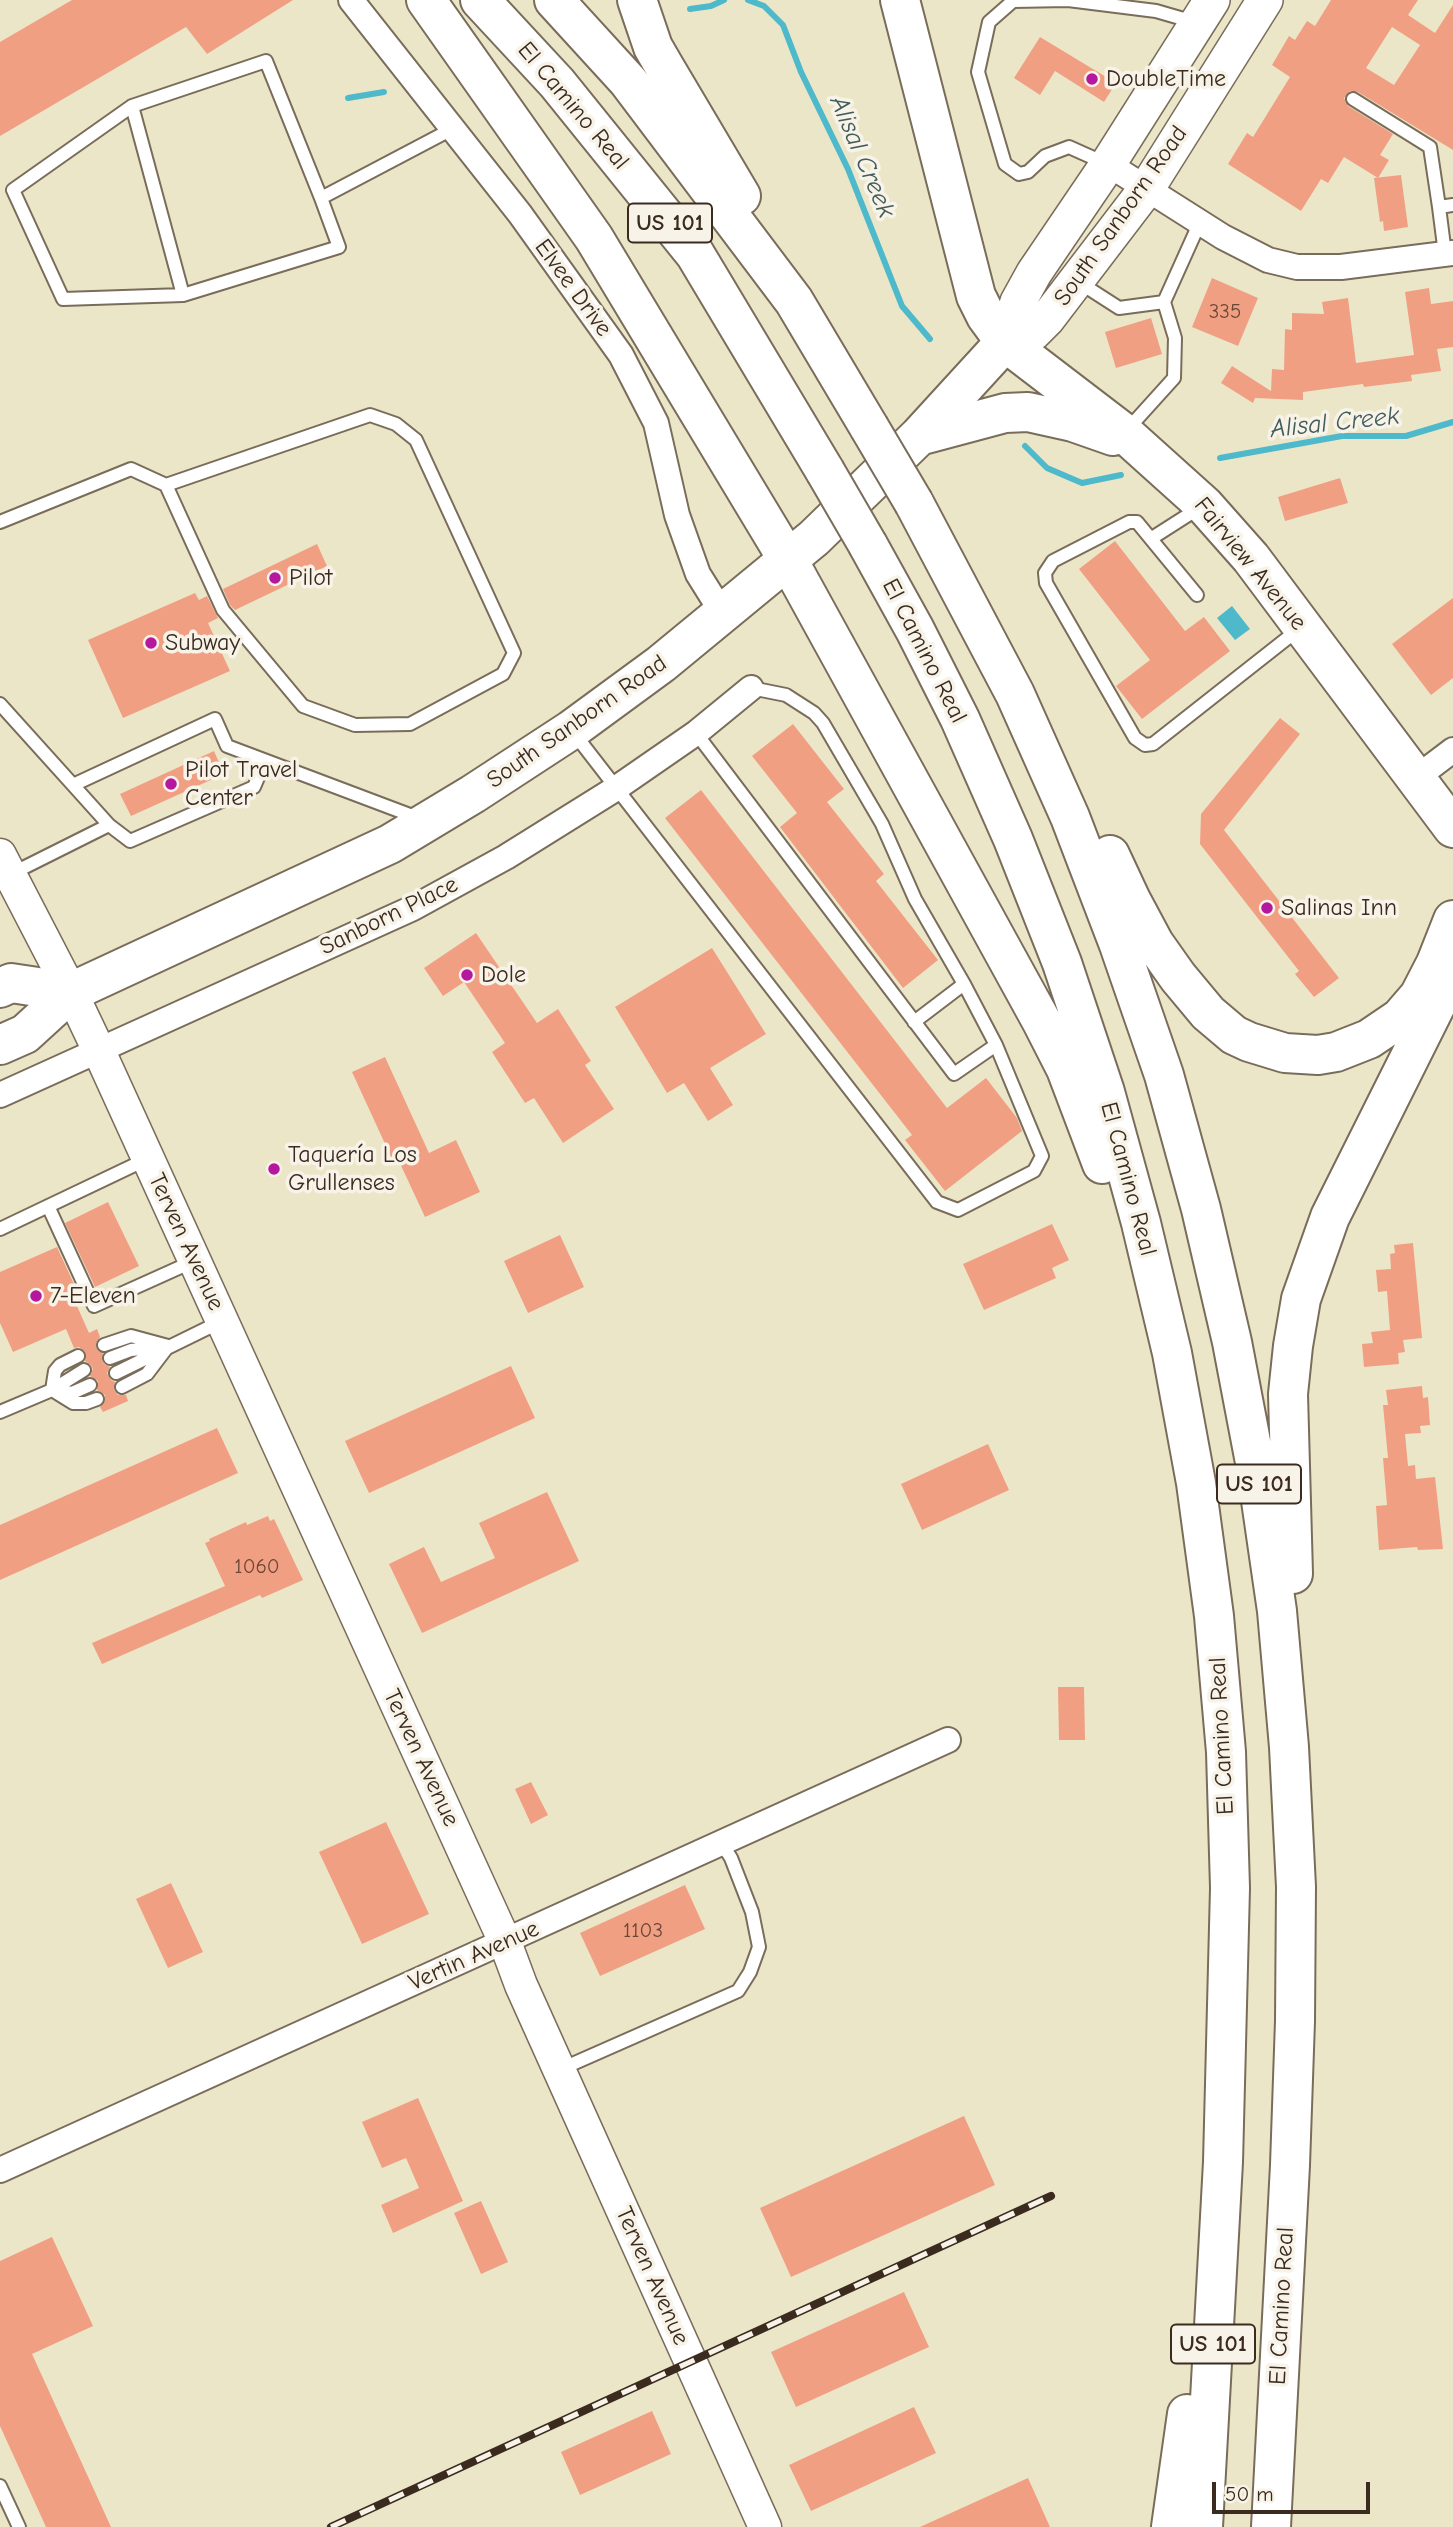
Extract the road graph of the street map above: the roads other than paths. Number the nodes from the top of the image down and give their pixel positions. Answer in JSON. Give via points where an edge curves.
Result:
{"nodes":[{"id":1,"x":351,"y":0,"type":"edge"},
{"id":2,"x":426,"y":0,"type":"edge"},
{"id":3,"x":480,"y":0,"type":"edge"},
{"id":4,"x":554,"y":0,"type":"edge"},
{"id":5,"x":637,"y":0,"type":"edge"},
{"id":6,"x":900,"y":0,"type":"edge"},
{"id":7,"x":1265,"y":0,"type":"edge"},
{"id":8,"x":1205,"y":12,"type":"edge"},
{"id":9,"x":1353,"y":99,"type":"dead end"},
{"id":10,"x":132,"y":106,"type":"junction"},
{"id":11,"x":454,"y":128,"type":"junction"},
{"id":12,"x":1108,"y":164,"type":"junction"},
{"id":13,"x":1147,"y":188,"type":"junction"},
{"id":14,"x":6,"y":191,"type":"edge"},
{"id":15,"x":321,"y":198,"type":"junction"},
{"id":16,"x":1453,"y":205,"type":"edge"},
{"id":17,"x":1439,"y":207,"type":"junction"},
{"id":18,"x":1200,"y":222,"type":"junction"},
{"id":19,"x":1449,"y":253,"type":"edge"},
{"id":20,"x":1076,"y":281,"type":"junction"},
{"id":21,"x":183,"y":295,"type":"junction"},
{"id":22,"x":794,"y":301,"type":"junction"},
{"id":23,"x":1164,"y":302,"type":"junction"},
{"id":24,"x":1005,"y":342,"type":"junction"},
{"id":25,"x":919,"y":436,"type":"junction"},
{"id":26,"x":1132,"y":440,"type":"junction"},
{"id":27,"x":166,"y":485,"type":"junction"},
{"id":28,"x":1204,"y":505,"type":"junction"},
{"id":29,"x":0,"y":522,"type":"edge"},
{"id":30,"x":1152,"y":538,"type":"junction"},
{"id":31,"x":788,"y":560,"type":"junction"},
{"id":32,"x":1197,"y":595,"type":"dead end"},
{"id":33,"x":723,"y":614,"type":"junction"},
{"id":34,"x":1302,"y":626,"type":"junction"},
{"id":35,"x":751,"y":688,"type":"joint"},
{"id":36,"x":1015,"y":694,"type":"junction"},
{"id":37,"x":0,"y":704,"type":"edge"},
{"id":38,"x":571,"y":730,"type":"junction"},
{"id":39,"x":696,"y":733,"type":"junction"},
{"id":40,"x":1453,"y":750,"type":"edge"},
{"id":41,"x":265,"y":761,"type":"junction"},
{"id":42,"x":1416,"y":778,"type":"junction"},
{"id":43,"x":73,"y":785,"type":"junction"},
{"id":44,"x":615,"y":789,"type":"junction"},
{"id":45,"x":428,"y":821,"type":"junction"},
{"id":46,"x":108,"y":825,"type":"junction"},
{"id":47,"x":1453,"y":828,"type":"edge"},
{"id":48,"x":5,"y":864,"type":"edge"},
{"id":49,"x":1453,"y":920,"type":"edge"},
{"id":50,"x":1453,"y":971,"type":"edge"},
{"id":51,"x":964,"y":984,"type":"junction"},
{"id":52,"x":0,"y":988,"type":"edge"},
{"id":53,"x":71,"y":992,"type":"junction"},
{"id":54,"x":914,"y":1022,"type":"junction"},
{"id":55,"x":0,"y":1045,"type":"edge"},
{"id":56,"x":996,"y":1045,"type":"junction"},
{"id":57,"x":99,"y":1051,"type":"junction"},
{"id":58,"x":0,"y":1095,"type":"edge"},
{"id":59,"x":148,"y":1159,"type":"junction"},
{"id":60,"x":48,"y":1206,"type":"junction"},
{"id":61,"x":0,"y":1229,"type":"edge"},
{"id":62,"x":194,"y":1261,"type":"junction"},
{"id":63,"x":222,"y":1321,"type":"junction"},
{"id":64,"x":104,"y":1345,"type":"dead end"},
{"id":65,"x":168,"y":1346,"type":"junction"},
{"id":66,"x":78,"y":1356,"type":"dead end"},
{"id":67,"x":110,"y":1358,"type":"dead end"},
{"id":68,"x":84,"y":1370,"type":"dead end"},
{"id":69,"x":116,"y":1373,"type":"dead end"},
{"id":70,"x":90,"y":1385,"type":"dead end"},
{"id":71,"x":122,"y":1387,"type":"dead end"},
{"id":72,"x":52,"y":1390,"type":"junction"},
{"id":73,"x":97,"y":1399,"type":"dead end"},
{"id":74,"x":0,"y":1412,"type":"edge"},
{"id":75,"x":1196,"y":1483,"type":"junction"},
{"id":76,"x":948,"y":1741,"type":"dead end"},
{"id":77,"x":1290,"y":1747,"type":"junction"},
{"id":78,"x":722,"y":1843,"type":"junction"},
{"id":79,"x":505,"y":1942,"type":"junction"},
{"id":80,"x":559,"y":2070,"type":"junction"},
{"id":81,"x":1223,"y":2162,"type":"junction"},
{"id":82,"x":0,"y":2170,"type":"edge"},
{"id":83,"x":0,"y":2486,"type":"edge"},
{"id":84,"x":19,"y":2527,"type":"edge"},
{"id":85,"x":765,"y":2527,"type":"edge"},
{"id":86,"x":1171,"y":2527,"type":"edge"},
{"id":87,"x":1203,"y":2527,"type":"edge"},
{"id":88,"x":1271,"y":2527,"type":"edge"}],
"edges":[{"from":1,"to":11,"type":"street","name":"Elvee Drive"},
{"from":2,"to":31,"type":"highway","via":[[594,238]]},
{"from":3,"to":75,"type":"highway","name":"El Camino Real","number":"US 101","bridge":true,"via":[[557,83],[695,254],[868,545],[960,719],[1062,963],[1105,1092],[1172,1353]]},
{"from":4,"to":22,"type":"highway","name":"El Camino Real","number":"US 101","via":[[628,81]]},
{"from":5,"to":22,"type":"highway","via":[[653,47],[752,213]]},
{"from":6,"to":24,"type":"highway","name":"Fairview Avenue","via":[[976,296]]},
{"from":7,"to":13,"type":"main road","name":"South Sanborn Road"},
{"from":8,"to":12,"type":"main road","name":"South Sanborn Road"},
{"from":8,"to":12,"type":"lane","via":[[1068,0],[1013,1],[989,23],[978,72],[1005,164],[1019,174],[1028,172],[1045,156],[1069,147]]},
{"from":9,"to":17,"type":"lane","via":[[1430,147]]},
{"from":10,"to":14,"type":"lane"},
{"from":10,"to":15,"type":"lane","via":[[266,61]]},
{"from":10,"to":21,"type":"lane"},
{"from":11,"to":15,"type":"lane"},
{"from":11,"to":33,"type":"street","name":"Elvee Drive","via":[[621,355],[656,423],[677,515],[698,574]]},
{"from":12,"to":13,"type":"street"},
{"from":12,"to":24,"type":"main road","name":"South Sanborn Road","via":[[1034,273],[1018,302]]},
{"from":13,"to":18,"type":"street"},
{"from":13,"to":20,"type":"main road","name":"South Sanborn Road"},
{"from":14,"to":21,"type":"lane","via":[[63,299]]},
{"from":15,"to":21,"type":"lane","via":[[339,247]]},
{"from":16,"to":17,"type":"lane"},
{"from":17,"to":19,"type":"lane"},
{"from":18,"to":19,"type":"street","via":[[1250,253],[1297,267],[1342,267]]},
{"from":18,"to":23,"type":"lane"},
{"from":20,"to":23,"type":"lane","via":[[1119,308]]},
{"from":20,"to":24,"type":"main road","name":"South Sanborn Road","via":[[1033,333]]},
{"from":22,"to":36,"type":"highway","name":"El Camino Real","number":"US 101","bridge":true,"via":[[914,503]]},
{"from":23,"to":26,"type":"lane","via":[[1175,338],[1174,378]]},
{"from":24,"to":25,"type":"highway","name":"South Sanborn Road"},
{"from":24,"to":26,"type":"highway","name":"Fairview Avenue"},
{"from":25,"to":26,"type":"highway","via":[[997,415],[1028,412]]},
{"from":25,"to":31,"type":"highway","name":"South Sanborn Road"},
{"from":26,"to":28,"type":"highway","name":"Fairview Avenue"},
{"from":27,"to":27,"type":"lane","via":[[223,610],[303,705],[355,725],[410,724],[503,674],[514,653],[416,440],[396,424],[370,415]]},
{"from":27,"to":29,"type":"lane","via":[[131,469]]},
{"from":28,"to":30,"type":"lane"},
{"from":28,"to":34,"type":"highway","name":"Fairview Avenue"},
{"from":30,"to":32,"type":"lane"},
{"from":30,"to":34,"type":"lane","via":[[1137,522],[1129,522],[1053,561],[1045,573],[1046,583],[1135,738],[1145,745],[1153,744]]},
{"from":31,"to":33,"type":"highway","name":"South Sanborn Road"},
{"from":31,"to":75,"type":"highway","via":[[1066,1069],[1126,1235]]},
{"from":33,"to":38,"type":"highway","name":"South Sanborn Road"},
{"from":34,"to":42,"type":"highway","name":"Fairview Avenue"},
{"from":35,"to":39,"type":"street","name":"Sanborn Place"},
{"from":35,"to":51,"type":"lane","via":[[786,695],[823,723],[882,824],[915,900]]},
{"from":36,"to":49,"type":"highway","via":[[1094,818],[1154,943],[1208,1013],[1234,1035],[1285,1054],[1318,1055],[1370,1040],[1400,1018],[1419,996]]},
{"from":36,"to":77,"type":"highway","name":"El Camino Real","number":"US 101","via":[[1070,817],[1119,944],[1164,1075],[1201,1209],[1258,1473]]},
{"from":37,"to":43,"type":"lane"},
{"from":38,"to":44,"type":"lane"},
{"from":38,"to":45,"type":"highway","name":"South Sanborn Road"},
{"from":39,"to":44,"type":"street","name":"Sanborn Place"},
{"from":39,"to":54,"type":"lane"},
{"from":40,"to":42,"type":"street"},
{"from":41,"to":43,"type":"lane","via":[[227,746],[215,719]]},
{"from":41,"to":45,"type":"lane"},
{"from":41,"to":46,"type":"lane","via":[[254,786],[130,841]]},
{"from":42,"to":47,"type":"highway","name":"Fairview Avenue"},
{"from":43,"to":46,"type":"lane"},
{"from":44,"to":56,"type":"lane","via":[[937,1202],[958,1210],[1034,1171],[1042,1156]]},
{"from":44,"to":57,"type":"street","name":"Sanborn Place","via":[[414,908]]},
{"from":45,"to":53,"type":"highway","name":"South Sanborn Road","via":[[390,844]]},
{"from":46,"to":48,"type":"lane"},
{"from":48,"to":53,"type":"street","name":"Terven Avenue"},
{"from":50,"to":77,"type":"highway","via":[[1330,1217],[1301,1298],[1288,1394],[1294,1591]]},
{"from":51,"to":54,"type":"lane"},
{"from":51,"to":56,"type":"lane"},
{"from":52,"to":53,"type":"highway","via":[[11,983]]},
{"from":53,"to":55,"type":"highway","name":"South Sanborn Road","via":[[25,1034]]},
{"from":53,"to":57,"type":"street","name":"Terven Avenue"},
{"from":54,"to":56,"type":"lane","via":[[954,1074]]},
{"from":57,"to":58,"type":"street","name":"Sanborn Place"},
{"from":57,"to":59,"type":"street","name":"Terven Avenue"},
{"from":59,"to":60,"type":"lane"},
{"from":59,"to":62,"type":"street","name":"Terven Avenue"},
{"from":60,"to":61,"type":"lane"},
{"from":60,"to":62,"type":"lane","via":[[94,1306]]},
{"from":62,"to":63,"type":"street","name":"Terven Avenue"},
{"from":63,"to":65,"type":"lane"},
{"from":63,"to":79,"type":"street","name":"Terven Avenue"},
{"from":64,"to":65,"type":"lane","via":[[131,1336]]},
{"from":65,"to":67,"type":"lane","via":[[131,1350]]},
{"from":65,"to":69,"type":"lane"},
{"from":65,"to":71,"type":"lane","via":[[147,1374]]},
{"from":66,"to":72,"type":"lane","via":[[55,1371]]},
{"from":68,"to":72,"type":"lane"},
{"from":70,"to":72,"type":"lane","via":[[72,1393]]},
{"from":72,"to":73,"type":"lane","via":[[72,1403]]},
{"from":72,"to":74,"type":"lane"},
{"from":75,"to":81,"type":"highway","name":"El Camino Real","number":"US 101","via":[[1226,1752],[1230,1888]]},
{"from":76,"to":78,"type":"street","name":"Vertin Avenue"},
{"from":77,"to":88,"type":"highway","name":"El Camino Real","number":"US 101","via":[[1295,2021]]},
{"from":78,"to":79,"type":"street","name":"Vertin Avenue"},
{"from":78,"to":80,"type":"lane","via":[[752,1912],[759,1947],[738,1991]]},
{"from":79,"to":80,"type":"street","name":"Terven Avenue"},
{"from":79,"to":82,"type":"street","name":"Vertin Avenue"},
{"from":80,"to":85,"type":"street","name":"Terven Avenue"},
{"from":81,"to":86,"type":"highway"},
{"from":81,"to":87,"type":"highway","name":"El Camino Real","number":"US 101"},
{"from":83,"to":84,"type":"lane"}]}
